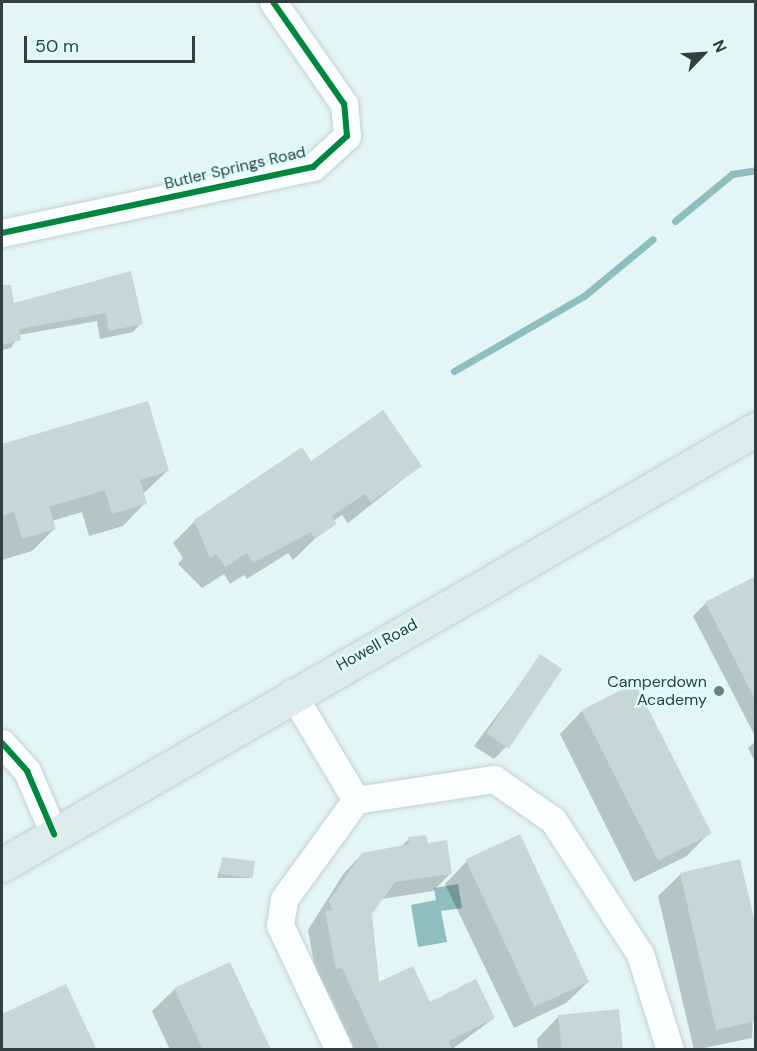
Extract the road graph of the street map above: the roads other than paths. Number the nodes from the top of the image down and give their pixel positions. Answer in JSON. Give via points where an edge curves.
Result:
{"nodes":[{"id":1,"x":273,"y":2,"type":"edge"},
{"id":2,"x":2,"y":233,"type":"edge"},
{"id":3,"x":756,"y":429,"type":"edge"},
{"id":4,"x":292,"y":693,"type":"junction"},
{"id":5,"x":2,"y":743,"type":"edge"},
{"id":6,"x":356,"y":800,"type":"junction"},
{"id":7,"x":54,"y":834,"type":"junction"},
{"id":8,"x":2,"y":865,"type":"edge"},
{"id":9,"x":339,"y":1050,"type":"edge"},
{"id":10,"x":670,"y":1050,"type":"edge"}],
"edges":[{"from":1,"to":2,"type":"street","name":"Butler Springs Road","via":[[344,104],[346,136],[313,167]]},
{"from":3,"to":4,"type":"main road","name":"Howell Road"},
{"from":4,"to":6,"type":"street"},
{"from":4,"to":7,"type":"main road","name":"Howell Road"},
{"from":5,"to":7,"type":"street","via":[[27,771]]},
{"from":6,"to":9,"type":"street","via":[[284,899],[280,925]]},
{"from":6,"to":10,"type":"street","via":[[494,779],[553,820],[640,954]]},
{"from":7,"to":8,"type":"main road","name":"Howell Road"}]}
